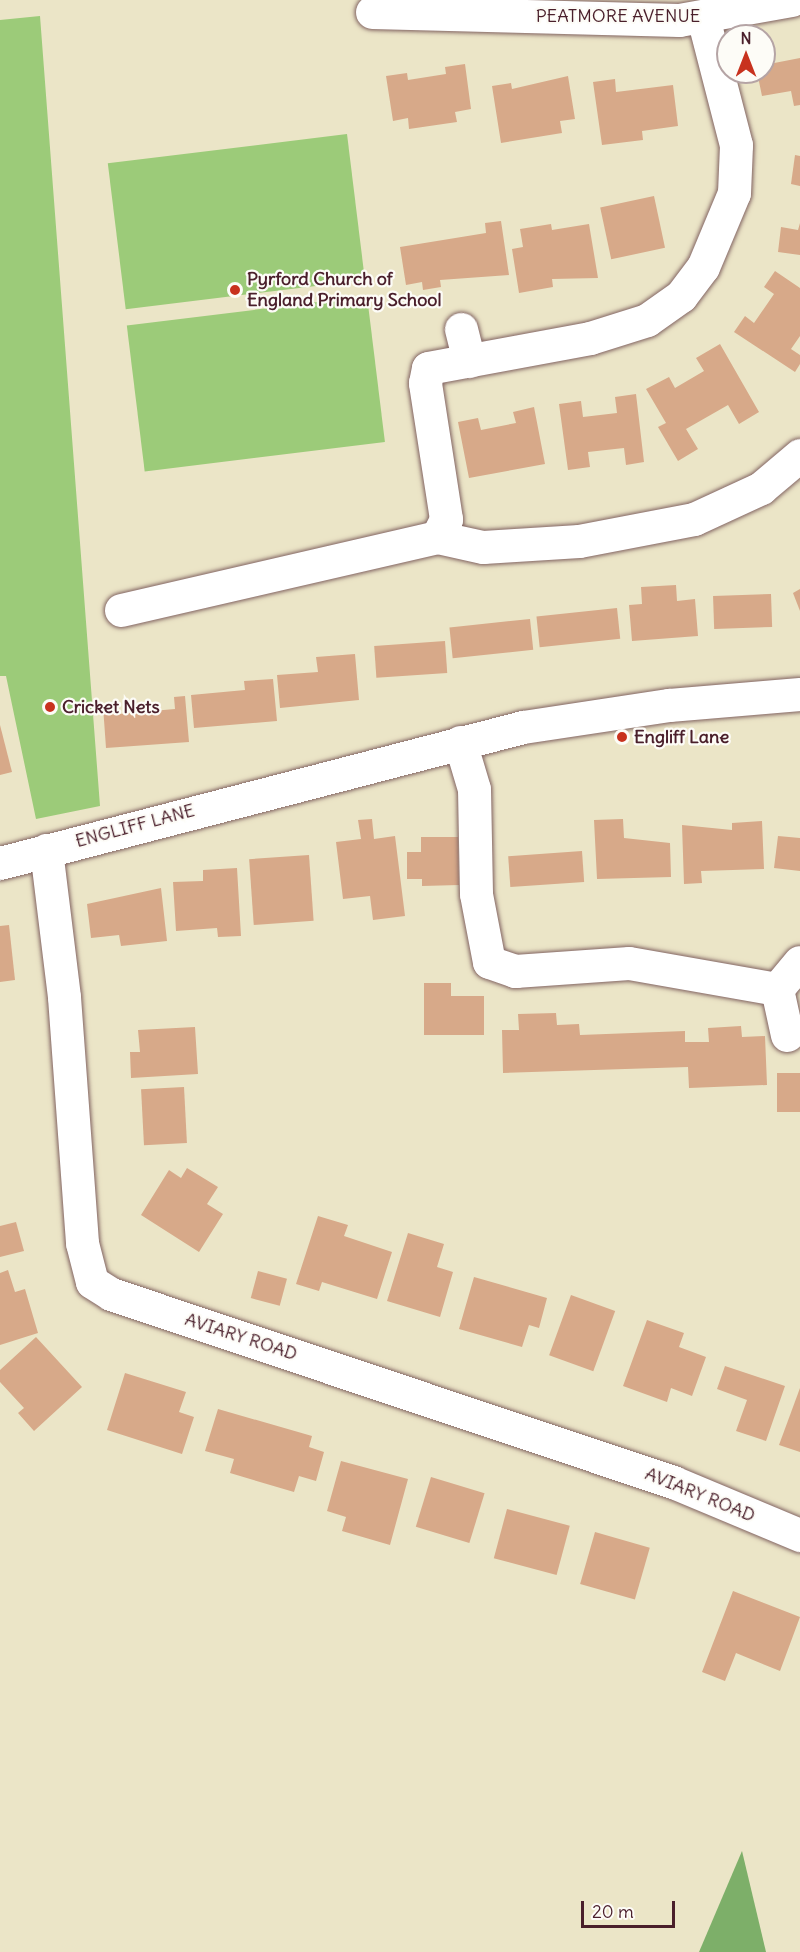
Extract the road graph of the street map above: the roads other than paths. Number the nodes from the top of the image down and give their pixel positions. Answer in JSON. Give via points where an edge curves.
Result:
{"nodes":[{"id":1,"x":790,"y":0,"type":"edge"},
{"id":2,"x":408,"y":6,"type":"edge"},
{"id":3,"x":372,"y":12,"type":"dead end"},
{"id":4,"x":703,"y":17,"type":"junction"},
{"id":5,"x":461,"y":329,"type":"dead end"},
{"id":6,"x":469,"y":361,"type":"junction"},
{"id":7,"x":800,"y":455,"type":"edge"},
{"id":8,"x":437,"y":537,"type":"junction"},
{"id":9,"x":121,"y":610,"type":"dead end"},
{"id":10,"x":800,"y":694,"type":"edge"},
{"id":11,"x":460,"y":741,"type":"junction"},
{"id":12,"x":46,"y":850,"type":"junction"},
{"id":13,"x":0,"y":863,"type":"edge"},
{"id":14,"x":800,"y":962,"type":"edge"},
{"id":15,"x":777,"y":989,"type":"junction"},
{"id":16,"x":787,"y":1035,"type":"dead end"},
{"id":17,"x":800,"y":1535,"type":"edge"}],
"edges":[{"from":1,"to":4,"type":"street","name":"PEATMORE AVENUE"},
{"from":2,"to":3,"type":"street","name":"PEATMORE AVENUE"},
{"from":2,"to":4,"type":"street","name":"PEATMORE AVENUE"},
{"from":4,"to":6,"type":"street","via":[[736,145],[734,193],[703,267],[681,296],[647,320],[590,338]]},
{"from":5,"to":6,"type":"street"},
{"from":6,"to":8,"type":"street","via":[[428,368],[425,383],[446,519]]},
{"from":7,"to":8,"type":"street","via":[[761,488],[694,519],[579,541],[483,547]]},
{"from":8,"to":9,"type":"street"},
{"from":10,"to":11,"type":"street","name":"ENGLIFF LANE","via":[[669,705]]},
{"from":11,"to":12,"type":"street","name":"ENGLIFF LANE"},
{"from":11,"to":15,"type":"street","via":[[474,789],[476,894],[489,962],[515,971],[628,963]]},
{"from":12,"to":13,"type":"street","name":"ENGLIFF LANE"},
{"from":12,"to":17,"type":"street","name":"AVIARY ROAD","via":[[64,997],[82,1243],[92,1282],[111,1294],[673,1482]]},
{"from":14,"to":15,"type":"street"},
{"from":15,"to":16,"type":"street"}]}
